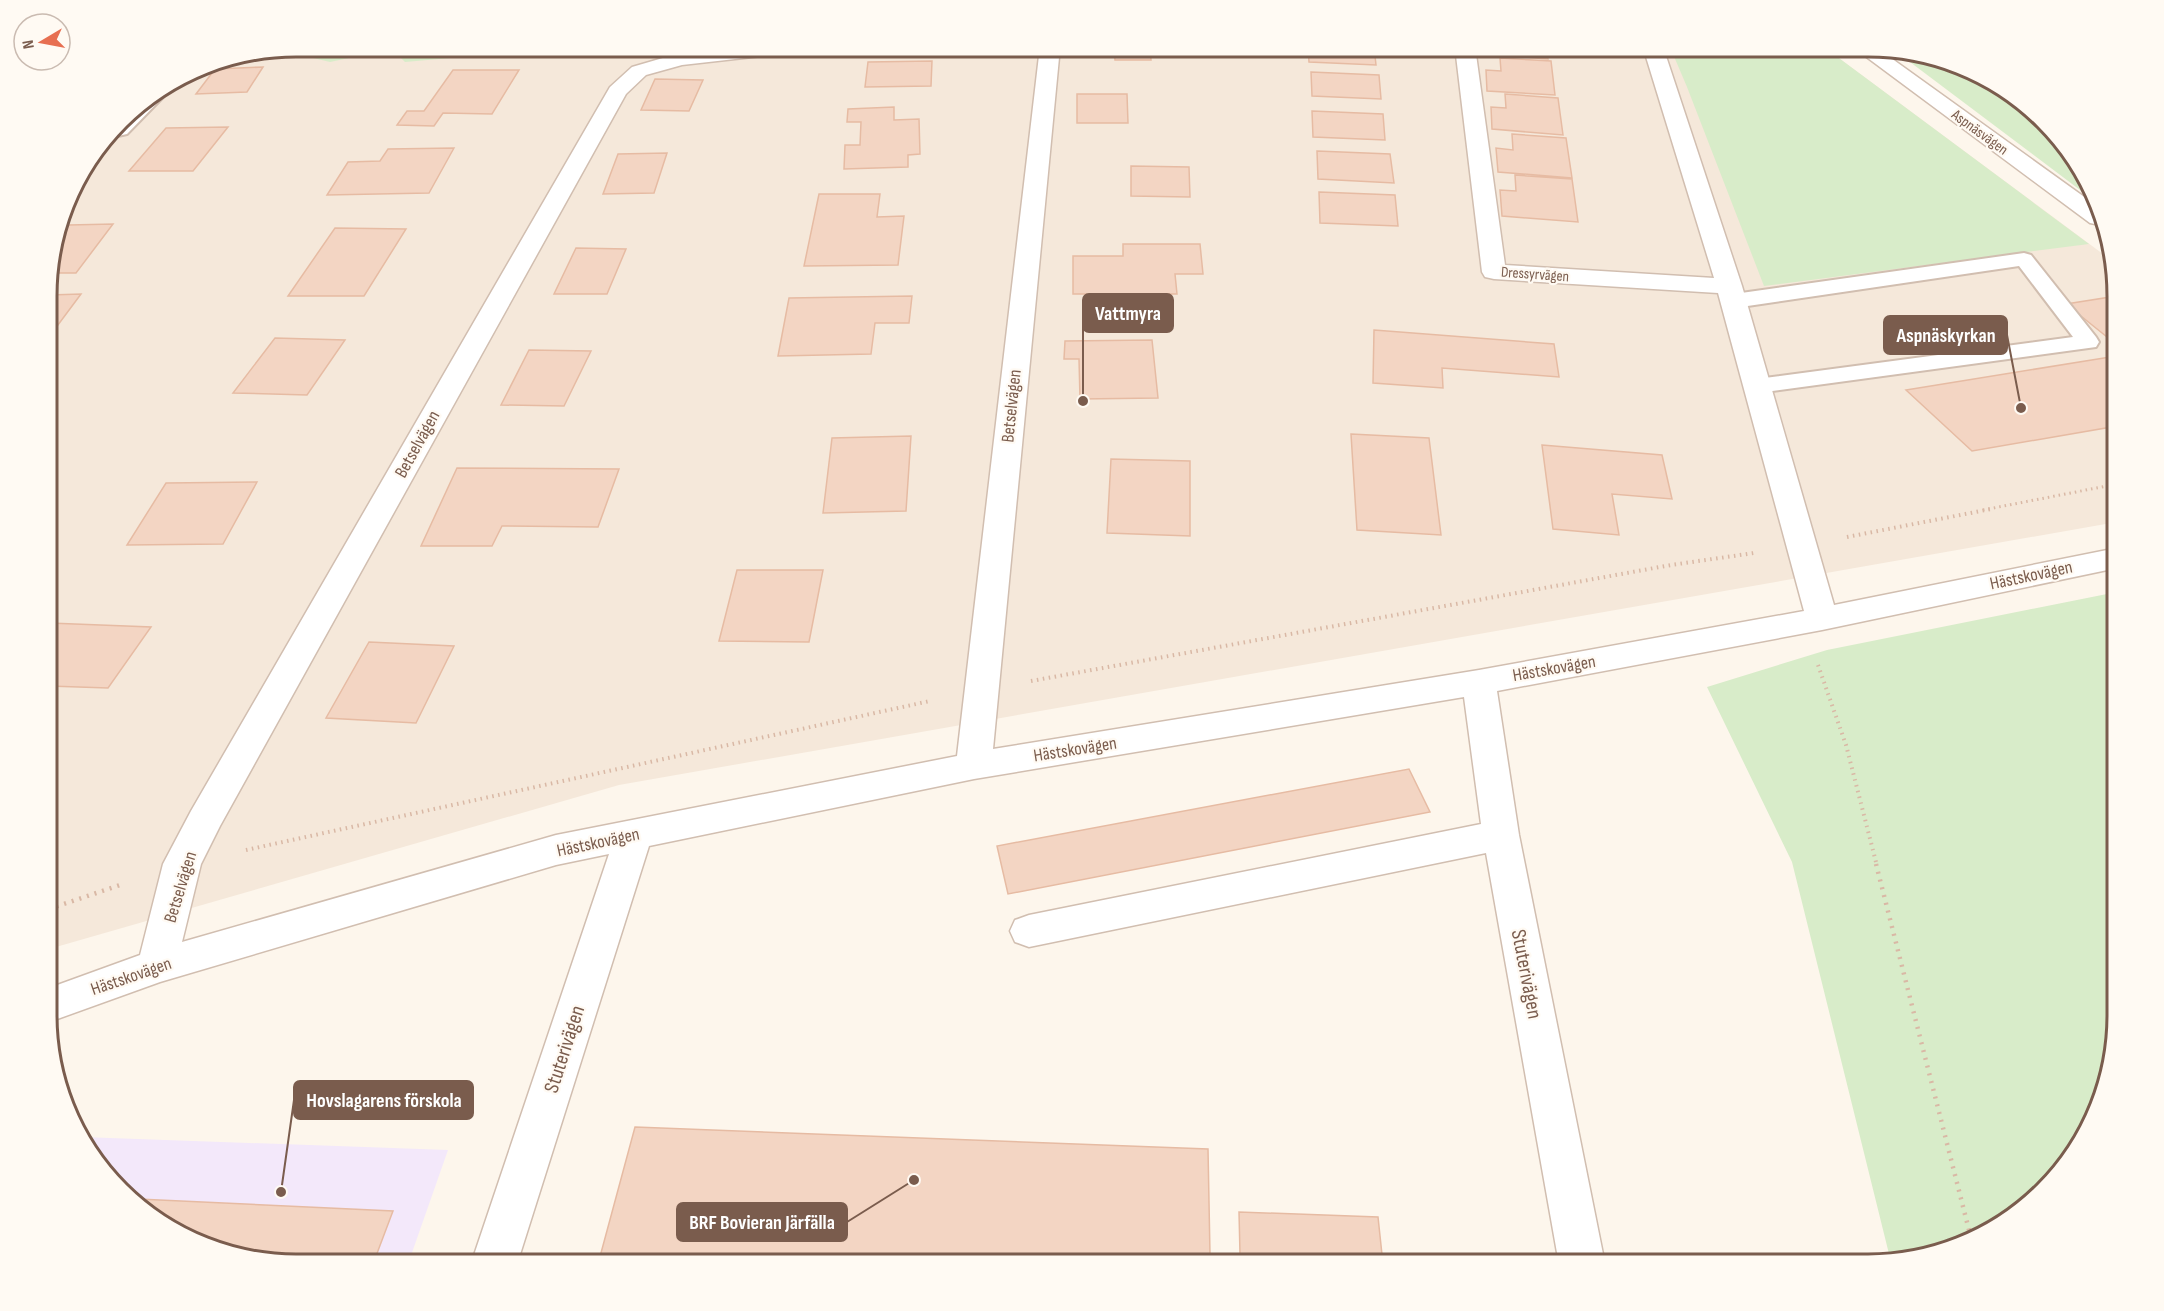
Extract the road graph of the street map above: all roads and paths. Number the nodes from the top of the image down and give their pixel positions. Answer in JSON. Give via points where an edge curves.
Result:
{"nodes":[{"id":1,"x":697,"y":57,"type":"edge"},
{"id":2,"x":1049,"y":57,"type":"edge"},
{"id":3,"x":1466,"y":57,"type":"edge"},
{"id":4,"x":1657,"y":57,"type":"edge"},
{"id":5,"x":1879,"y":58,"type":"edge"},
{"id":6,"x":2092,"y":214,"type":"edge"},
{"id":7,"x":1732,"y":293,"type":"junction"},
{"id":8,"x":1757,"y":386,"type":"junction"},
{"id":9,"x":2107,"y":486,"type":"edge"},
{"id":10,"x":1802,"y":545,"type":"junction"},
{"id":11,"x":2107,"y":560,"type":"edge"},
{"id":12,"x":1822,"y":619,"type":"junction"},
{"id":13,"x":1479,"y":682,"type":"junction"},
{"id":14,"x":980,"y":690,"type":"junction"},
{"id":15,"x":974,"y":766,"type":"junction"},
{"id":16,"x":634,"y":834,"type":"junction"},
{"id":17,"x":1501,"y":835,"type":"junction"},
{"id":18,"x":182,"y":864,"type":"junction"},
{"id":19,"x":57,"y":906,"type":"edge"},
{"id":20,"x":1029,"y":932,"type":"dead end"},
{"id":21,"x":157,"y":966,"type":"junction"},
{"id":22,"x":57,"y":1002,"type":"edge"},
{"id":23,"x":1969,"y":1231,"type":"edge"},
{"id":24,"x":497,"y":1254,"type":"edge"},
{"id":25,"x":1580,"y":1254,"type":"edge"}],
"edges":[{"from":1,"to":18,"type":"street","name":"Betselvägen","via":[[639,71],[617,91]]},
{"from":2,"to":14,"type":"street","name":"Betselvägen"},
{"from":3,"to":7,"type":"street","name":"Dressyrvägen","via":[[1494,272]]},
{"from":4,"to":7,"type":"street"},
{"from":5,"to":6,"type":"street","name":"Aspnäsvägen"},
{"from":7,"to":8,"type":"street"},
{"from":7,"to":8,"type":"lane","via":[[2024,259],[2088,342]]},
{"from":8,"to":10,"type":"street"},
{"from":9,"to":10,"type":"path"},
{"from":10,"to":12,"type":"street"},
{"from":10,"to":14,"type":"path","via":[[1671,565]]},
{"from":11,"to":12,"type":"street","name":"Hästskovägen"},
{"from":12,"to":13,"type":"street","name":"Hästskovägen"},
{"from":12,"to":23,"type":"path","via":[[1816,661],[1846,745]]},
{"from":13,"to":15,"type":"street","name":"Hästskovägen"},
{"from":13,"to":17,"type":"street","name":"Stuterivägen"},
{"from":14,"to":15,"type":"street","name":"Betselvägen"},
{"from":14,"to":18,"type":"path"},
{"from":15,"to":16,"type":"street","name":"Hästskovägen"},
{"from":16,"to":21,"type":"street","name":"Hästskovägen","via":[[556,850]]},
{"from":16,"to":24,"type":"street","name":"Stuterivägen"},
{"from":17,"to":20,"type":"street"},
{"from":17,"to":25,"type":"street","name":"Stuterivägen"},
{"from":18,"to":19,"type":"path"},
{"from":18,"to":21,"type":"street","name":"Betselvägen"},
{"from":21,"to":22,"type":"street","name":"Hästskovägen"}]}
